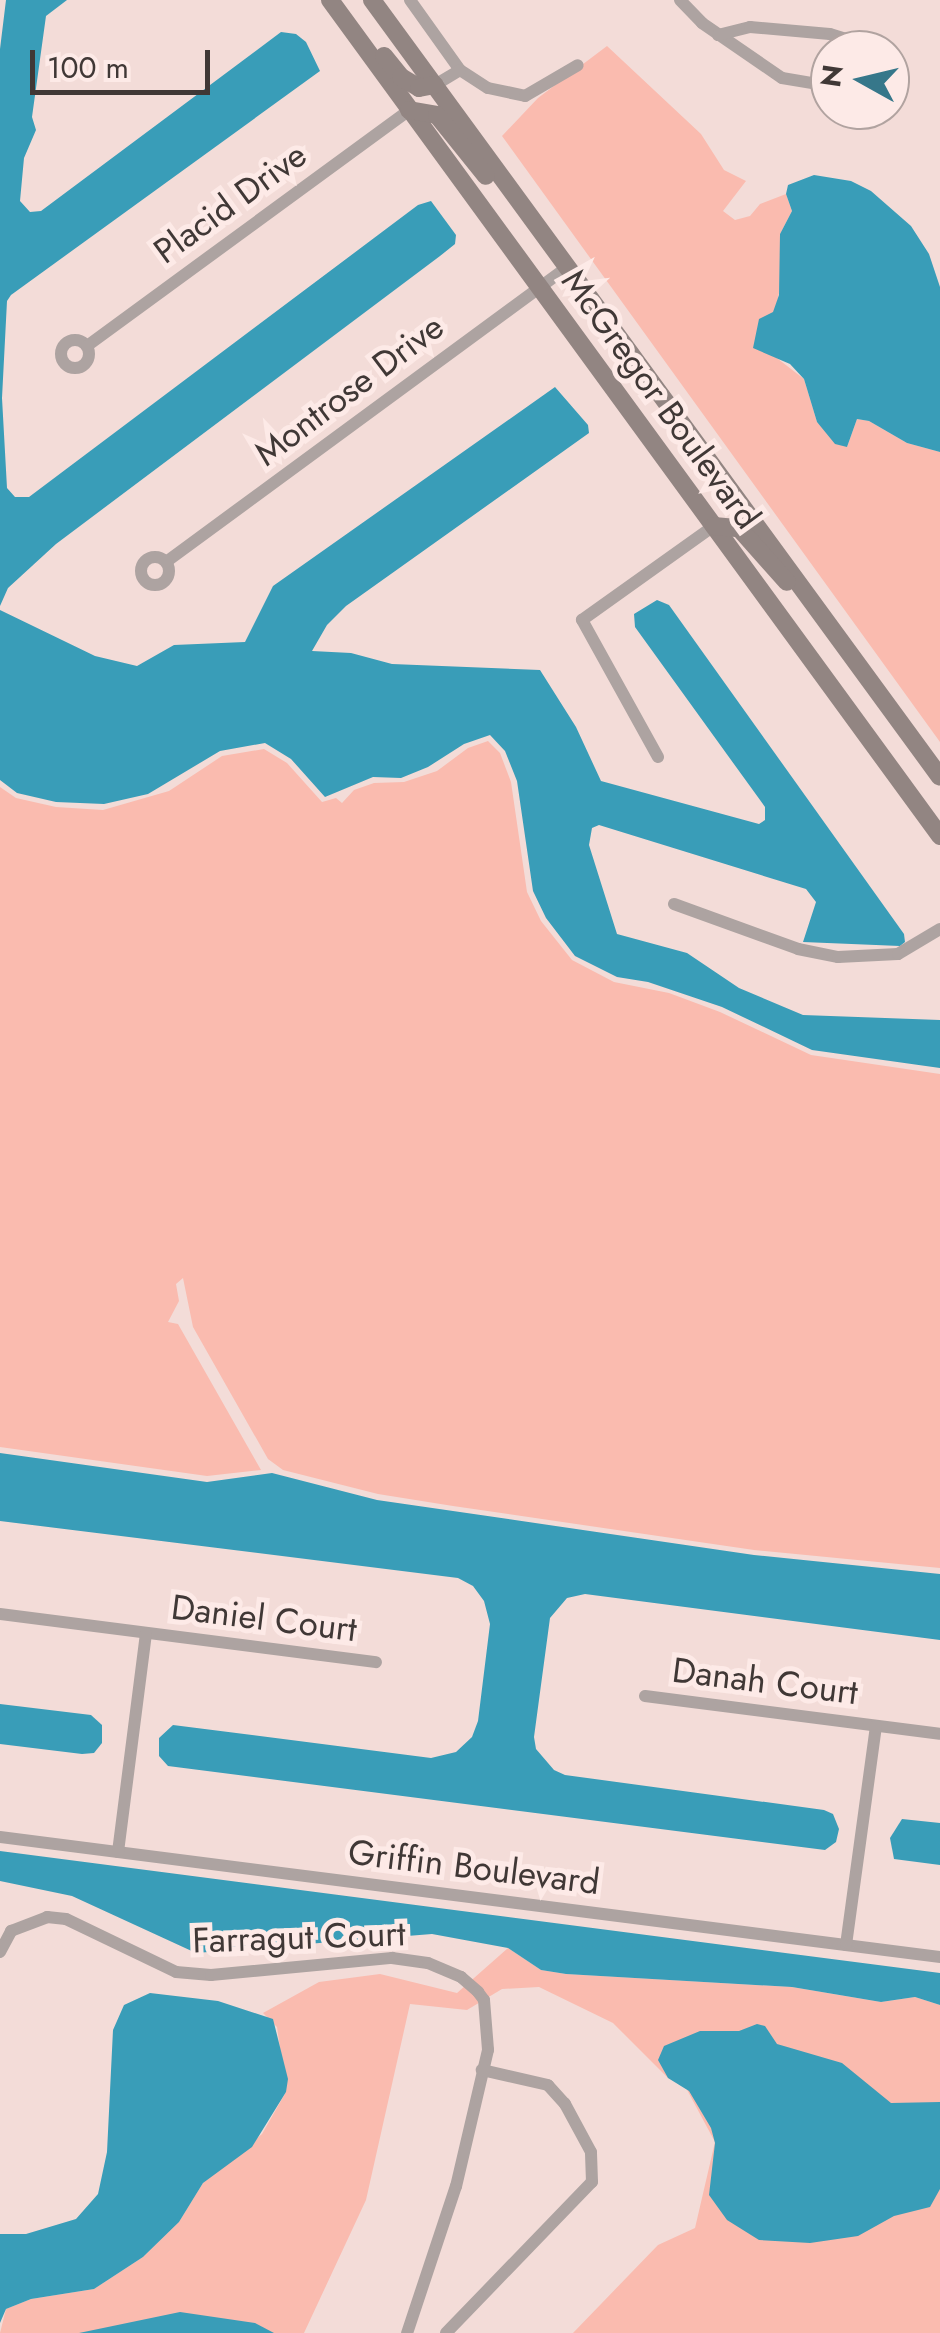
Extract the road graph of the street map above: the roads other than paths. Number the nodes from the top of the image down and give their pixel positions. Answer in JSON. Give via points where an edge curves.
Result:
{"nodes":[{"id":1,"x":330,"y":0,"type":"edge"},
{"id":2,"x":341,"y":0,"type":"edge"},
{"id":3,"x":372,"y":0,"type":"edge"},
{"id":4,"x":410,"y":0,"type":"edge"},
{"id":5,"x":680,"y":0,"type":"edge"},
{"id":6,"x":810,"y":32,"type":"edge"},
{"id":7,"x":718,"y":35,"type":"junction"},
{"id":8,"x":578,"y":65,"type":"dead end"},
{"id":9,"x":460,"y":70,"type":"junction"},
{"id":10,"x":810,"y":83,"type":"edge"},
{"id":11,"x":436,"y":85,"type":"junction"},
{"id":12,"x":409,"y":110,"type":"junction"},
{"id":13,"x":512,"y":192,"type":"junction"},
{"id":14,"x":568,"y":266,"type":"junction"},
{"id":15,"x":538,"y":286,"type":"junction"},
{"id":16,"x":87,"y":346,"type":"dead end"},
{"id":17,"x":714,"y":526,"type":"junction"},
{"id":18,"x":166,"y":562,"type":"dead end"},
{"id":19,"x":808,"y":596,"type":"junction"},
{"id":20,"x":658,"y":757,"type":"dead end"},
{"id":21,"x":940,"y":778,"type":"edge"},
{"id":22,"x":940,"y":836,"type":"edge"},
{"id":23,"x":674,"y":904,"type":"dead end"},
{"id":24,"x":940,"y":930,"type":"edge"},
{"id":25,"x":0,"y":1614,"type":"edge"},
{"id":26,"x":146,"y":1634,"type":"junction"},
{"id":27,"x":376,"y":1662,"type":"dead end"},
{"id":28,"x":646,"y":1696,"type":"dead end"},
{"id":29,"x":876,"y":1726,"type":"junction"},
{"id":30,"x":940,"y":1734,"type":"edge"},
{"id":31,"x":0,"y":1837,"type":"edge"},
{"id":32,"x":118,"y":1852,"type":"junction"},
{"id":33,"x":846,"y":1945,"type":"junction"},
{"id":34,"x":0,"y":1952,"type":"edge"},
{"id":35,"x":940,"y":1957,"type":"edge"},
{"id":36,"x":482,"y":2070,"type":"junction"},
{"id":37,"x":407,"y":2333,"type":"edge"},
{"id":38,"x":446,"y":2333,"type":"edge"}],
"edges":[{"from":1,"to":12,"type":"main road","name":"McGregor Boulevard"},
{"from":2,"to":11,"type":"main road","via":[[401,78],[419,88]]},
{"from":3,"to":11,"type":"main road","name":"McGregor Boulevard"},
{"from":4,"to":9,"type":"street"},
{"from":5,"to":7,"type":"street"},
{"from":6,"to":7,"type":"street","via":[[740,27]]},
{"from":7,"to":10,"type":"street","via":[[782,78]]},
{"from":8,"to":9,"type":"street","via":[[525,96],[488,88]]},
{"from":9,"to":11,"type":"street"},
{"from":11,"to":13,"type":"main road","name":"McGregor Boulevard"},
{"from":12,"to":13,"type":"main road","via":[[436,115],[490,180]]},
{"from":12,"to":15,"type":"main road","name":"McGregor Boulevard"},
{"from":12,"to":16,"type":"street","name":"Placid Drive"},
{"from":13,"to":14,"type":"main road","name":"McGregor Boulevard"},
{"from":14,"to":15,"type":"street","name":"Montrose Drive"},
{"from":14,"to":19,"type":"main road","name":"McGregor Boulevard"},
{"from":15,"to":17,"type":"main road","name":"McGregor Boulevard"},
{"from":15,"to":18,"type":"street","name":"Montrose Drive"},
{"from":17,"to":19,"type":"main road","via":[[739,528],[781,578]]},
{"from":17,"to":20,"type":"street","via":[[582,620]]},
{"from":17,"to":22,"type":"main road","name":"McGregor Boulevard"},
{"from":19,"to":21,"type":"main road","name":"McGregor Boulevard"},
{"from":23,"to":24,"type":"street","via":[[838,958],[898,954]]},
{"from":25,"to":26,"type":"street","name":"Daniel Court"},
{"from":26,"to":27,"type":"street","name":"Daniel Court"},
{"from":26,"to":32,"type":"street","name":"Daniel Court"},
{"from":28,"to":29,"type":"street","name":"Danah Court"},
{"from":29,"to":30,"type":"street","name":"Danah Court"},
{"from":29,"to":33,"type":"street","name":"Danah Court"},
{"from":31,"to":32,"type":"street","name":"Griffin Boulevard"},
{"from":32,"to":33,"type":"street","name":"Griffin Boulevard"},
{"from":33,"to":35,"type":"street","name":"Griffin Boulevard"},
{"from":34,"to":36,"type":"street","name":"Farragut Court","via":[[11,1931],[47,1918],[66,1919],[191,1974],[392,1958],[428,1963],[460,1977],[484,2000],[488,2050]]},
{"from":36,"to":37,"type":"street","via":[[452,2200]]},
{"from":36,"to":38,"type":"street","via":[[548,2085],[591,2152],[592,2182]]}]}
